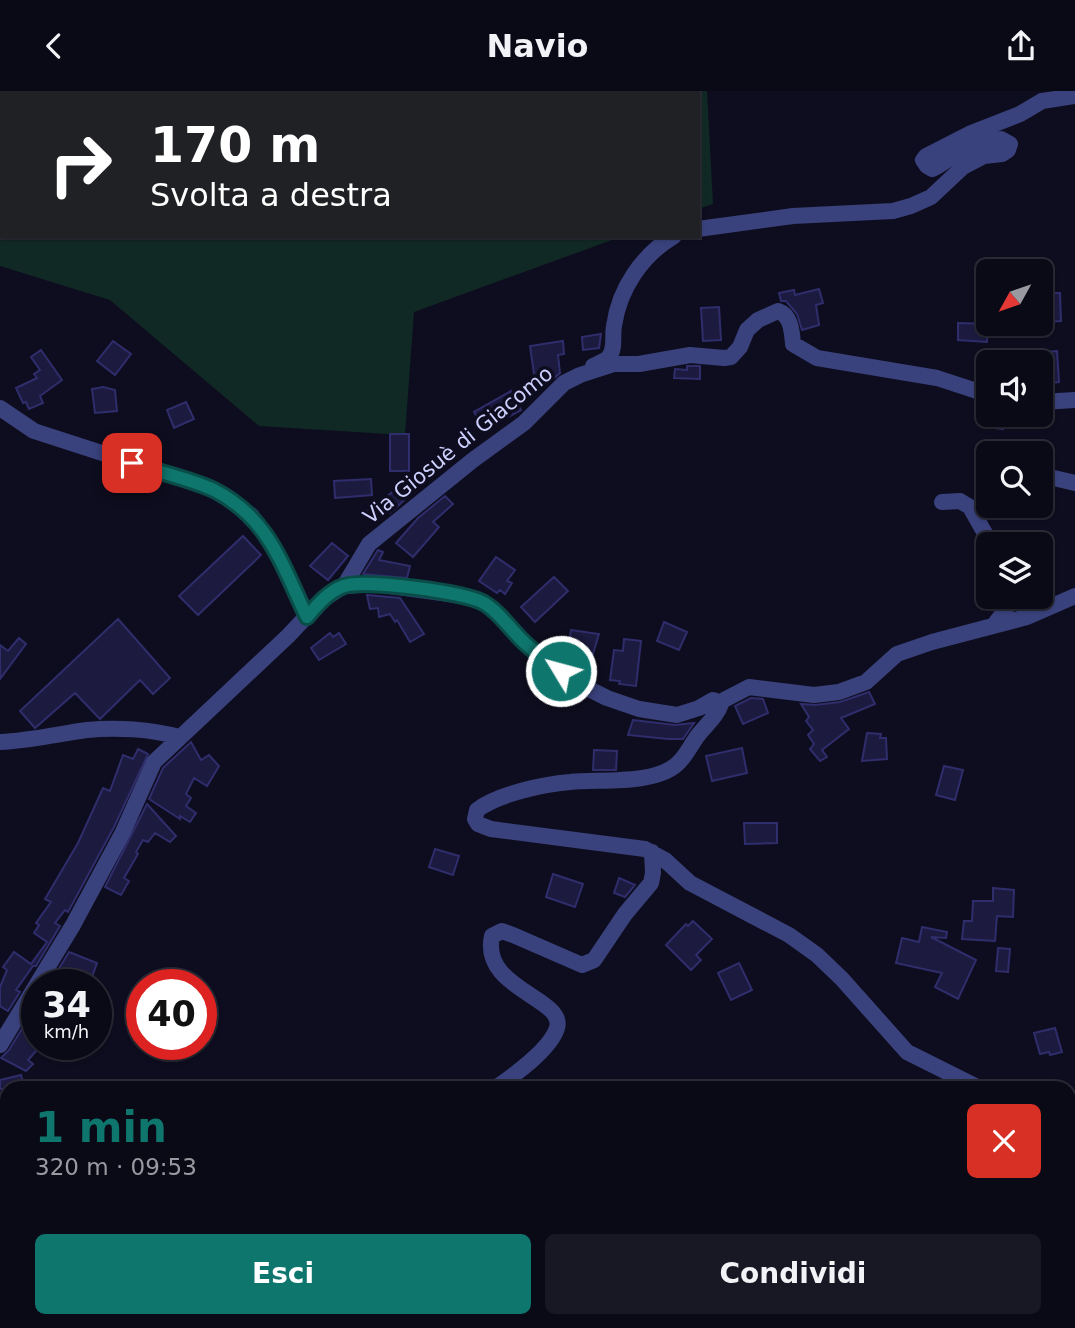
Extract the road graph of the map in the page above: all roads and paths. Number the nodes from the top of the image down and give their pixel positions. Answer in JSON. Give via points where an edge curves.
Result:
{"nodes":[{"id":1,"x":1075,"y":96,"type":"edge"},
{"id":2,"x":700,"y":229,"type":"edge"},
{"id":3,"x":671,"y":238,"type":"edge"},
{"id":4,"x":580,"y":375,"type":"junction"},
{"id":5,"x":976,"y":391,"type":"edge"},
{"id":6,"x":1075,"y":400,"type":"edge"},
{"id":7,"x":1053,"y":401,"type":"edge"},
{"id":8,"x":0,"y":408,"type":"edge"},
{"id":9,"x":1053,"y":478,"type":"edge"},
{"id":10,"x":1075,"y":483,"type":"edge"},
{"id":11,"x":942,"y":502,"type":"dead end"},
{"id":12,"x":984,"y":532,"type":"edge"},
{"id":13,"x":344,"y":586,"type":"junction"},
{"id":14,"x":1075,"y":596,"type":"edge"},
{"id":15,"x":1006,"y":609,"type":"edge"},
{"id":16,"x":307,"y":617,"type":"junction"},
{"id":17,"x":994,"y":625,"type":"junction"},
{"id":18,"x":719,"y":702,"type":"junction"},
{"id":19,"x":179,"y":737,"type":"junction"},
{"id":20,"x":0,"y":742,"type":"edge"},
{"id":21,"x":652,"y":852,"type":"junction"},
{"id":22,"x":0,"y":1045,"type":"edge"},
{"id":23,"x":504,"y":1081,"type":"edge"},
{"id":24,"x":965,"y":1081,"type":"edge"}],
"edges":[{"from":1,"to":2,"type":"street","via":[[1041,101],[926,156],[923,160],[932,169],[976,146],[1002,139],[1010,144],[1002,154],[984,156],[962,167],[931,197],[911,206]]},
{"from":3,"to":4,"type":"street","name":"Via Giosuè di Giacomo","via":[[646,258],[621,297],[608,358]]},
{"from":4,"to":5,"type":"street","name":"Via Giosuè di Giacomo","via":[[614,364],[676,356],[731,357],[747,330],[778,311],[788,319],[793,344],[817,358],[937,379]]},
{"from":4,"to":13,"type":"street","name":"Via Giosuè di Giacomo","via":[[564,383],[524,423],[369,544]]},
{"from":6,"to":7,"type":"street"},
{"from":8,"to":16,"type":"street","via":[[34,431],[213,489],[251,515],[273,546]]},
{"from":9,"to":10,"type":"street"},
{"from":11,"to":12,"type":"street","via":[[960,501],[970,507]]},
{"from":13,"to":16,"type":"street"},
{"from":13,"to":18,"type":"street","via":[[376,584],[484,603],[525,644],[577,683],[639,709],[677,715],[713,700]]},
{"from":14,"to":17,"type":"street","via":[[1027,617]]},
{"from":15,"to":17,"type":"street"},
{"from":16,"to":19,"type":"street"},
{"from":17,"to":18,"type":"street","via":[[897,654],[866,682],[839,692],[814,695],[750,687]]},
{"from":18,"to":21,"type":"street","via":[[716,714],[672,768],[638,778],[546,786],[489,803],[475,814],[478,824],[491,829]]},
{"from":19,"to":20,"type":"street","via":[[163,732],[89,730]]},
{"from":19,"to":22,"type":"street","via":[[154,761],[123,832]]},
{"from":21,"to":23,"type":"street","via":[[651,883],[599,955],[587,964],[502,932],[492,936],[492,955],[502,976],[551,1010],[558,1026],[547,1045]]},
{"from":21,"to":24,"type":"street","via":[[690,883],[760,918],[817,955],[907,1052]]}]}
